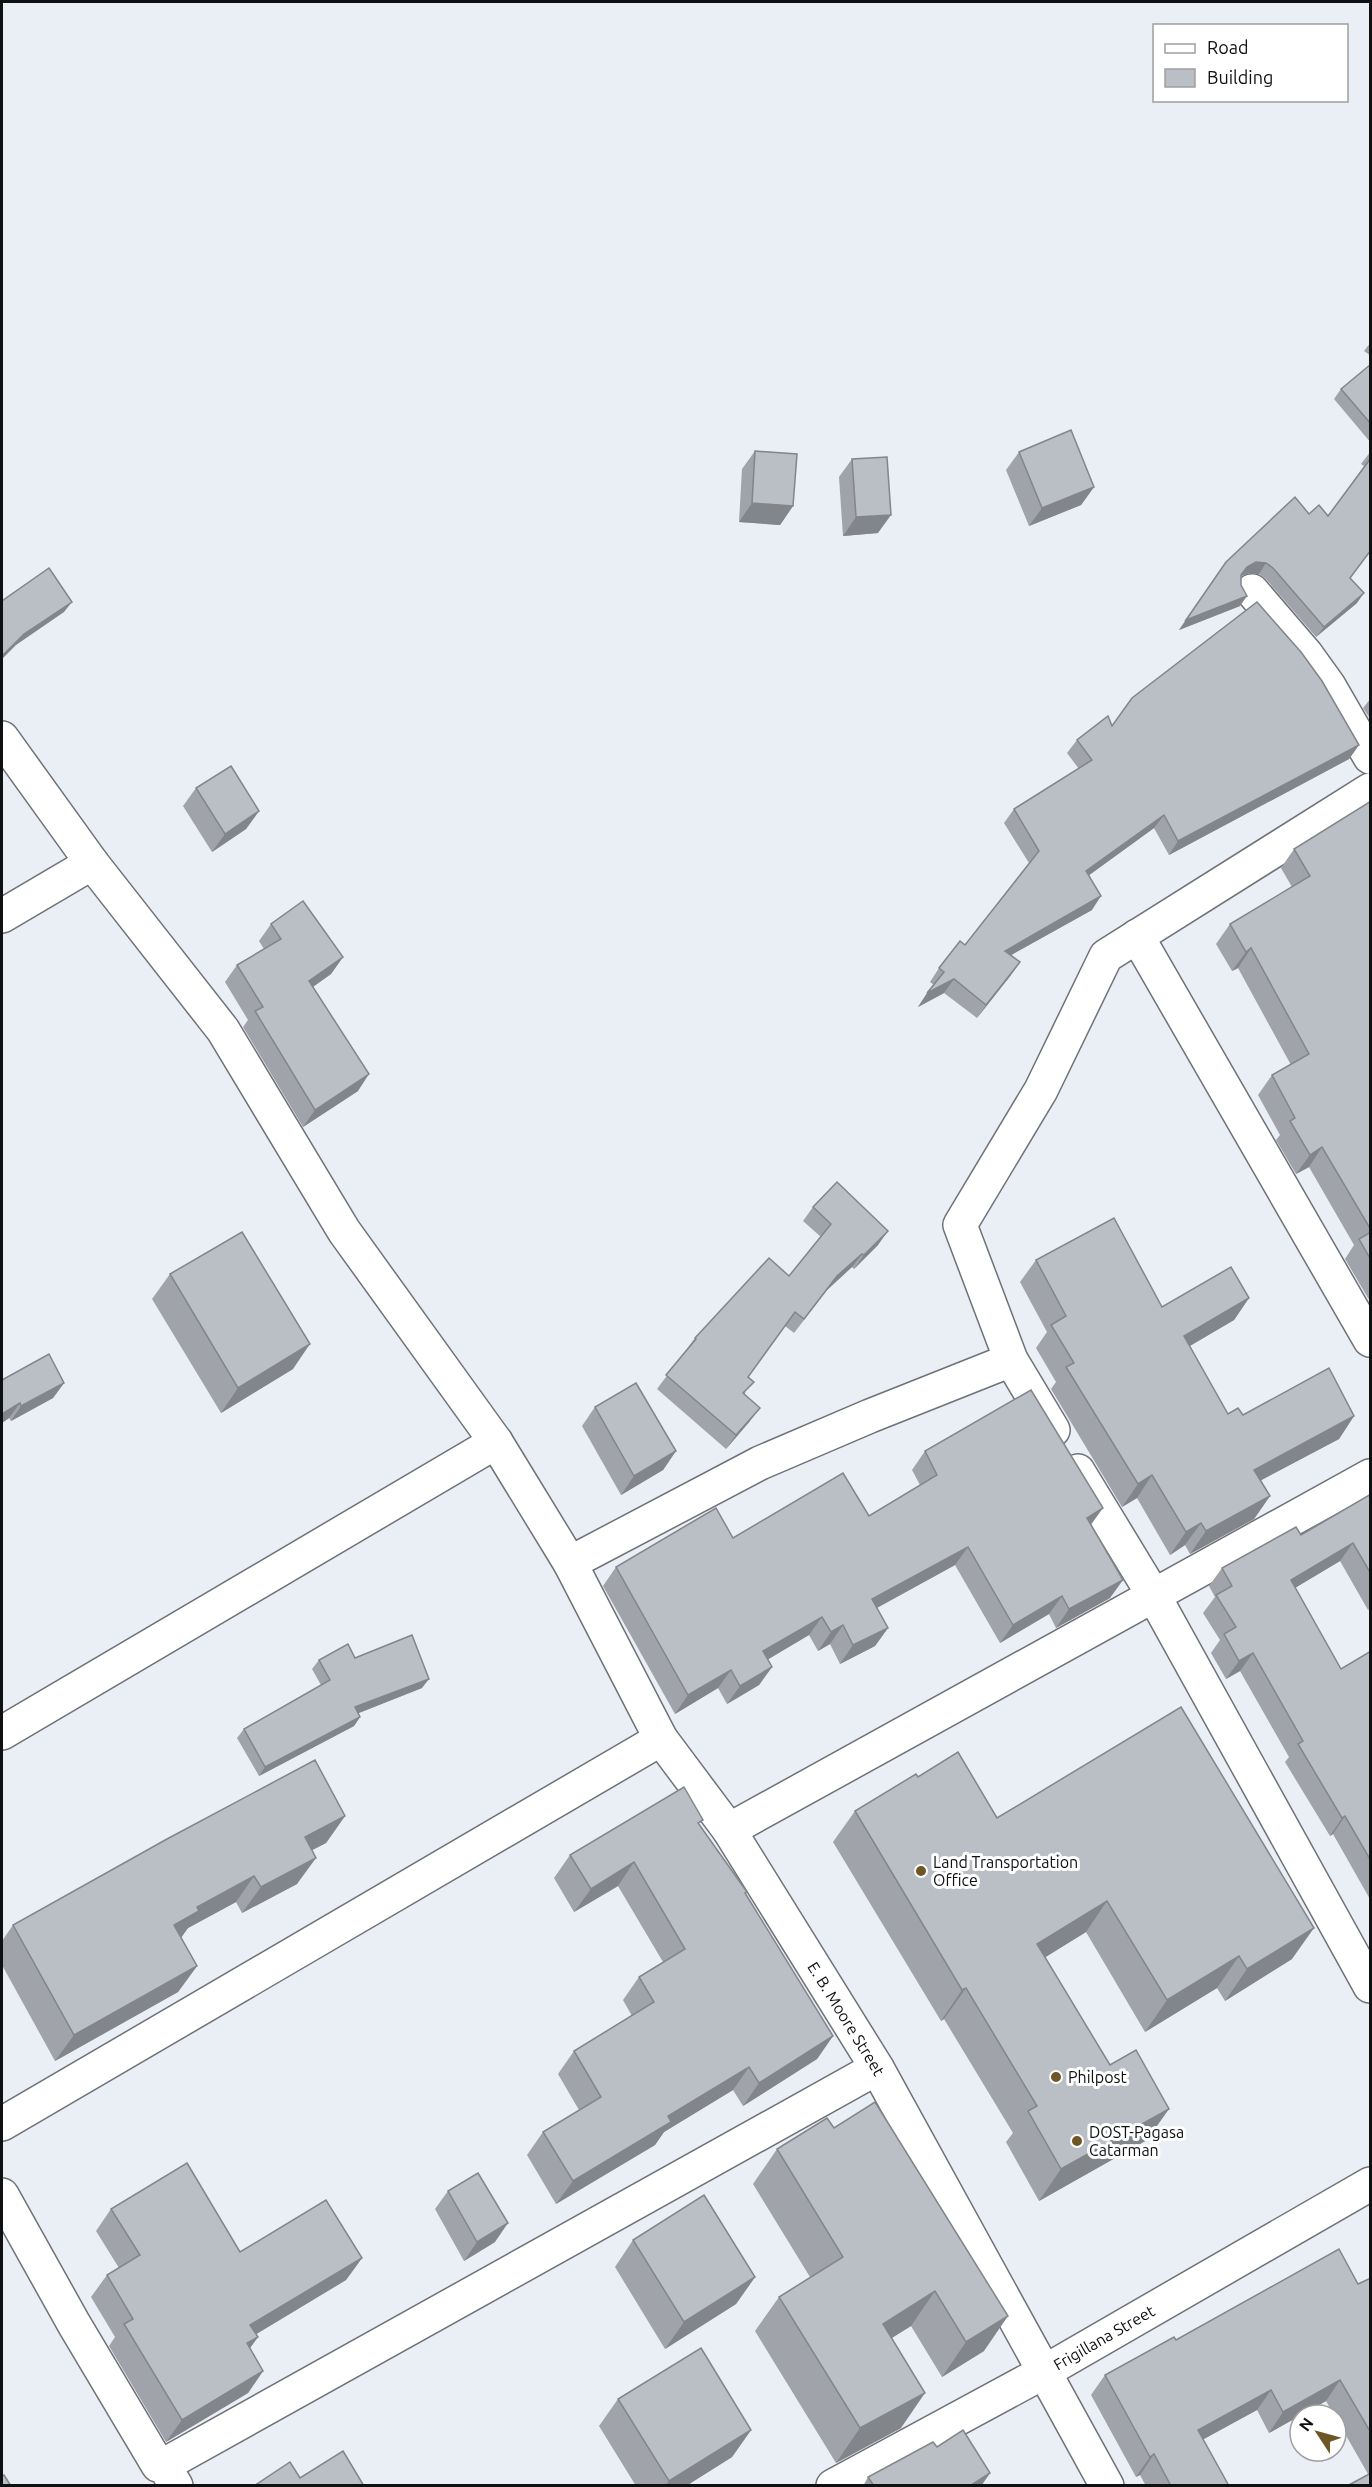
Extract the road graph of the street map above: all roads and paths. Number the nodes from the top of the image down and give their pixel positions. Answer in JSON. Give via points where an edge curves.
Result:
{"nodes":[{"id":1,"x":1252,"y":591,"type":"dead end"},
{"id":2,"x":2,"y":738,"type":"edge"},
{"id":3,"x":1371,"y":757,"type":"edge"},
{"id":4,"x":1371,"y":790,"type":"edge"},
{"id":5,"x":92,"y":863,"type":"junction"},
{"id":6,"x":2,"y":916,"type":"edge"},
{"id":7,"x":1137,"y":936,"type":"junction"},
{"id":8,"x":1371,"y":1340,"type":"edge"},
{"id":9,"x":1011,"y":1360,"type":"junction"},
{"id":10,"x":496,"y":1442,"type":"junction"},
{"id":11,"x":1371,"y":1476,"type":"edge"},
{"id":12,"x":570,"y":1563,"type":"junction"},
{"id":13,"x":1154,"y":1596,"type":"junction"},
{"id":14,"x":2,"y":1733,"type":"edge"},
{"id":15,"x":662,"y":1739,"type":"junction"},
{"id":16,"x":729,"y":1830,"type":"junction"},
{"id":17,"x":1371,"y":1986,"type":"edge"},
{"id":18,"x":877,"y":2068,"type":"junction"},
{"id":19,"x":2,"y":2124,"type":"edge"},
{"id":20,"x":1371,"y":2184,"type":"edge"},
{"id":21,"x":2,"y":2195,"type":"edge"},
{"id":22,"x":1044,"y":2372,"type":"junction"},
{"id":23,"x":170,"y":2475,"type":"edge"},
{"id":24,"x":833,"y":2486,"type":"edge"},
{"id":25,"x":1107,"y":2486,"type":"edge"}],
"edges":[{"from":1,"to":3,"type":"street","via":[[1306,654]]},
{"from":2,"to":5,"type":"street","name":"E. B. Moore Street"},
{"from":4,"to":7,"type":"street"},
{"from":5,"to":6,"type":"street"},
{"from":5,"to":10,"type":"street","name":"E. B. Moore Street","via":[[223,1029],[344,1231]]},
{"from":7,"to":8,"type":"street"},
{"from":7,"to":9,"type":"street","via":[[1106,956],[1041,1090],[960,1225]]},
{"from":9,"to":12,"type":"street","via":[[760,1463]]},
{"from":9,"to":13,"type":"street"},
{"from":10,"to":12,"type":"street","name":"E. B. Moore Street"},
{"from":10,"to":14,"type":"street"},
{"from":11,"to":13,"type":"street"},
{"from":12,"to":15,"type":"street","name":"E. B. Moore Street"},
{"from":13,"to":16,"type":"street"},
{"from":13,"to":17,"type":"street"},
{"from":15,"to":16,"type":"street","name":"E. B. Moore Street"},
{"from":15,"to":19,"type":"street"},
{"from":16,"to":18,"type":"street","name":"E. B. Moore Street"},
{"from":18,"to":22,"type":"street","name":"E. B. Moore Street"},
{"from":18,"to":23,"type":"street"},
{"from":20,"to":22,"type":"street","name":"Frigillana Street"},
{"from":21,"to":23,"type":"street","via":[[158,2465]]},
{"from":22,"to":24,"type":"street","name":"Frigillana Street"},
{"from":22,"to":25,"type":"street","name":"E. B. Moore Street"}]}
